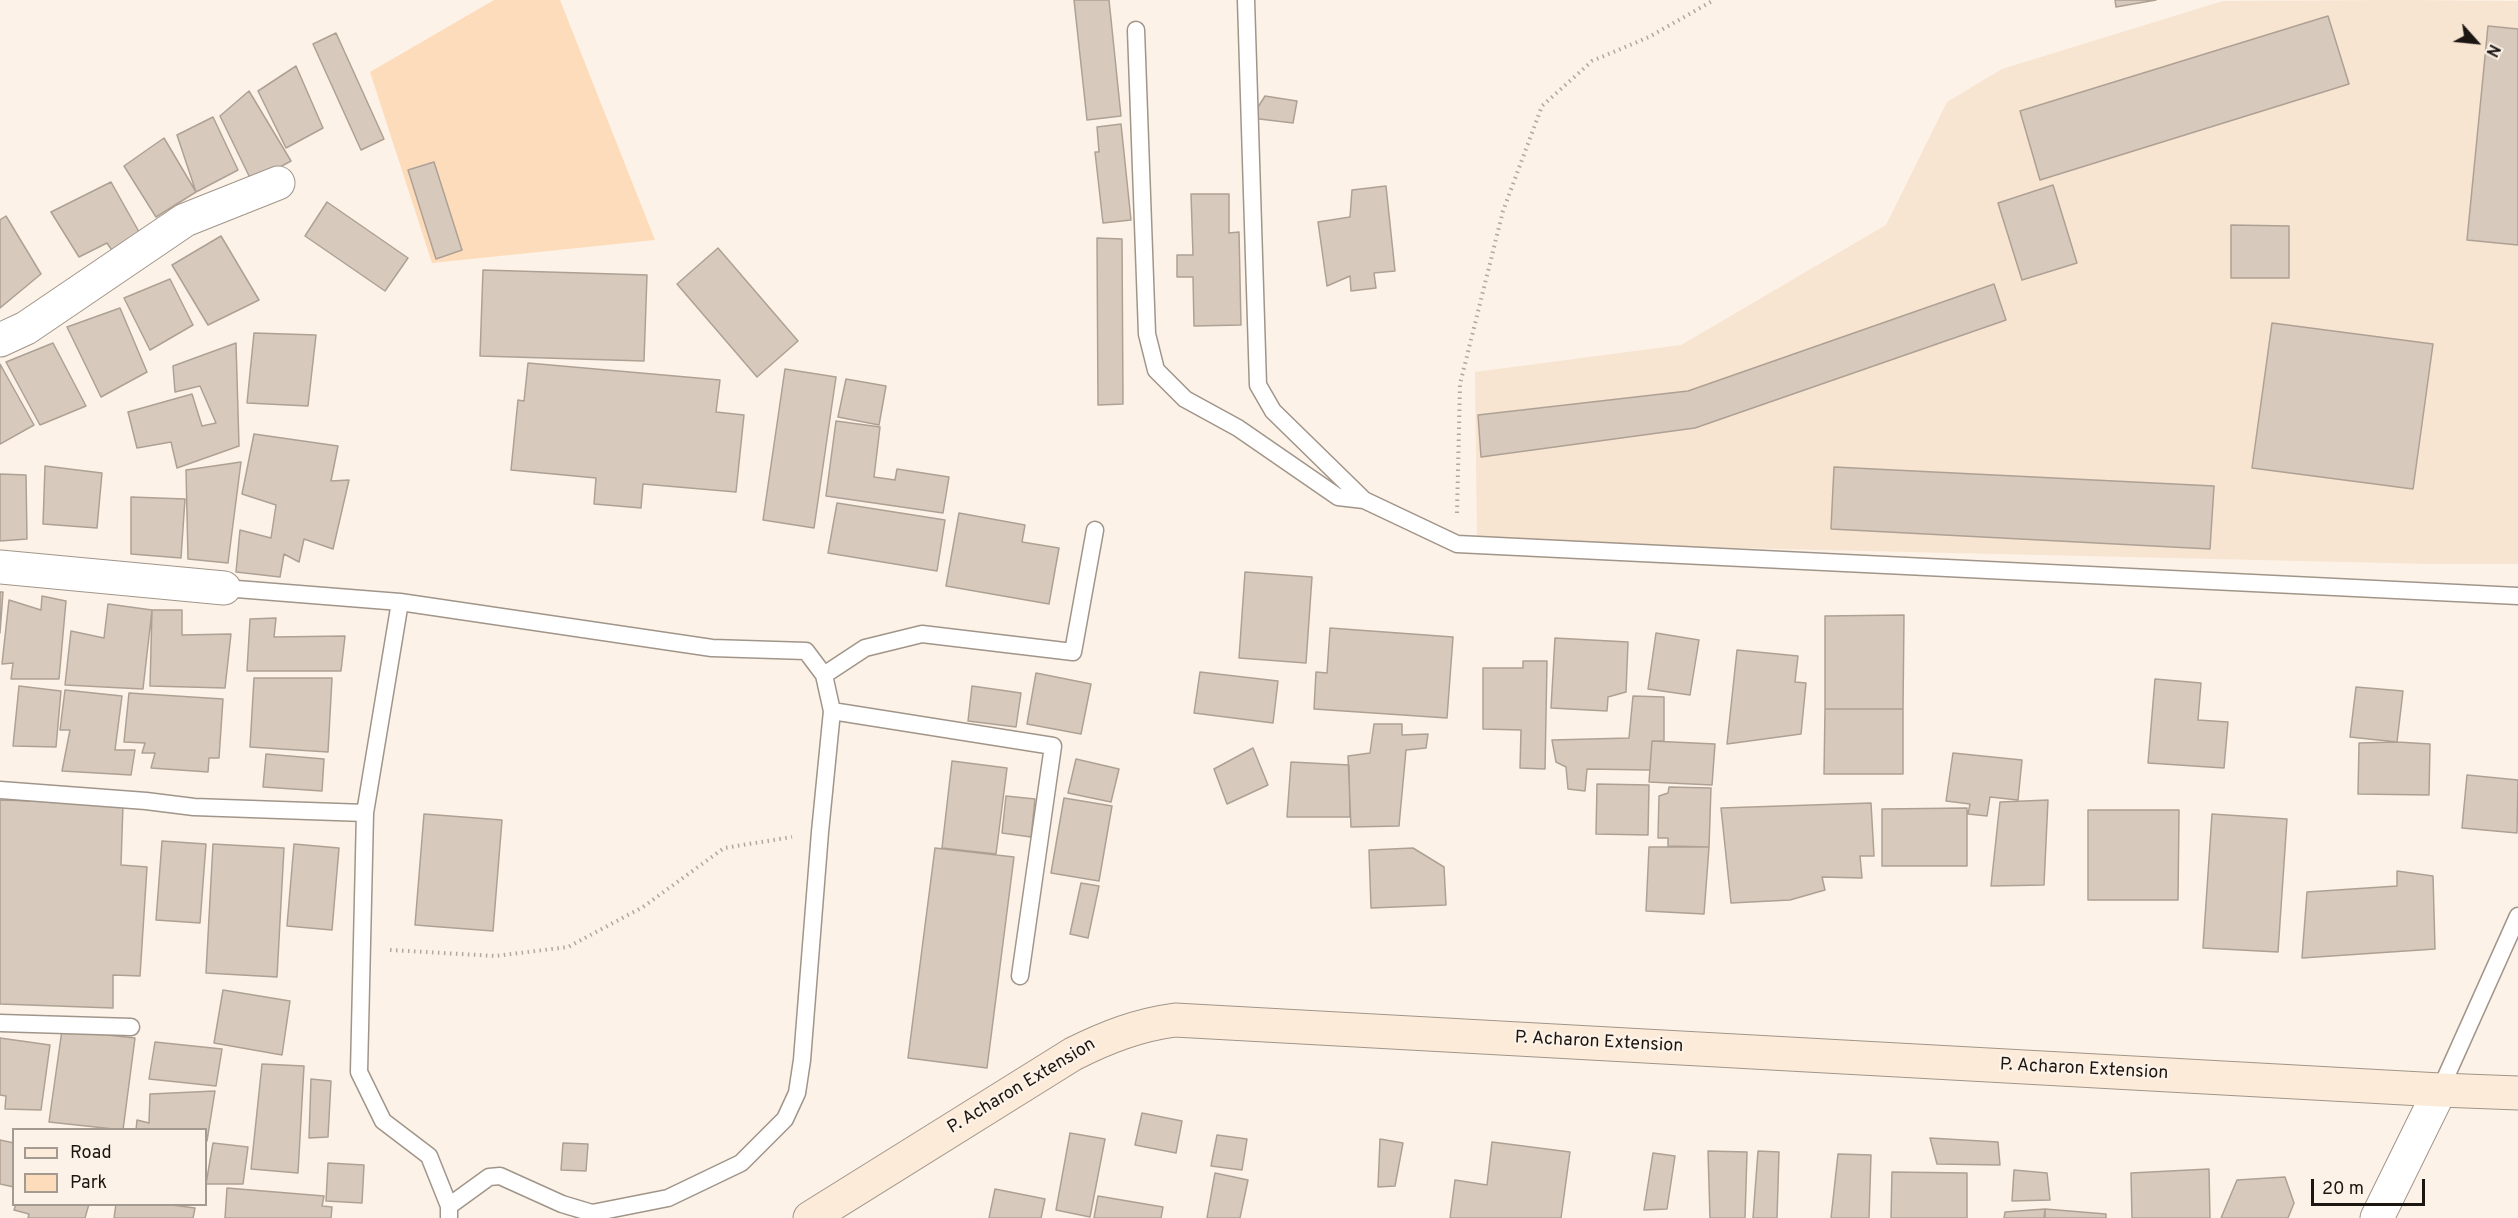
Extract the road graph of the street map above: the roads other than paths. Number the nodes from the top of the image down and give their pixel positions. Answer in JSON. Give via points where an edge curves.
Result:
{"nodes":[{"id":1,"x":1246,"y":0,"type":"edge"},
{"id":2,"x":1136,"y":30,"type":"dead end"},
{"id":3,"x":278,"y":183,"type":"dead end"},
{"id":4,"x":0,"y":340,"type":"edge"},
{"id":5,"x":1364,"y":500,"type":"junction"},
{"id":6,"x":1095,"y":530,"type":"dead end"},
{"id":7,"x":0,"y":567,"type":"edge"},
{"id":8,"x":224,"y":588,"type":"joint"},
{"id":9,"x":2518,"y":596,"type":"edge"},
{"id":10,"x":400,"y":602,"type":"junction"},
{"id":11,"x":824,"y":675,"type":"junction"},
{"id":12,"x":832,"y":711,"type":"junction"},
{"id":13,"x":0,"y":790,"type":"edge"},
{"id":14,"x":365,"y":813,"type":"junction"},
{"id":15,"x":2518,"y":916,"type":"edge"},
{"id":16,"x":1020,"y":976,"type":"dead end"},
{"id":17,"x":0,"y":1023,"type":"edge"},
{"id":18,"x":131,"y":1027,"type":"dead end"},
{"id":19,"x":2440,"y":1090,"type":"junction"},
{"id":20,"x":2518,"y":1093,"type":"edge"},
{"id":21,"x":449,"y":1212,"type":"edge"},
{"id":22,"x":592,"y":1215,"type":"edge"},
{"id":23,"x":810,"y":1218,"type":"edge"},
{"id":24,"x":2377,"y":1218,"type":"edge"}],
"edges":[{"from":1,"to":5,"type":"lane","via":[[1258,385],[1273,411]]},
{"from":2,"to":5,"type":"lane","via":[[1147,334],[1156,370],[1185,399],[1238,428],[1338,497]]},
{"from":3,"to":4,"type":"street","via":[[186,220],[26,328]]},
{"from":5,"to":9,"type":"lane","via":[[1457,544]]},
{"from":6,"to":11,"type":"lane","via":[[1073,652],[922,634],[865,648]]},
{"from":7,"to":8,"type":"street"},
{"from":8,"to":10,"type":"lane"},
{"from":10,"to":11,"type":"lane","via":[[712,648],[806,651]]},
{"from":10,"to":14,"type":"lane"},
{"from":11,"to":12,"type":"lane"},
{"from":12,"to":16,"type":"lane","via":[[1053,746]]},
{"from":12,"to":22,"type":"lane","via":[[802,1060],[797,1093],[785,1119],[741,1163],[708,1181],[668,1198]]},
{"from":13,"to":14,"type":"lane","via":[[194,807]]},
{"from":14,"to":21,"type":"lane","via":[[359,1072],[383,1121],[429,1156]]},
{"from":15,"to":19,"type":"lane"},
{"from":17,"to":18,"type":"lane"},
{"from":19,"to":20,"type":"main road","name":"P. Acharon Extension"},
{"from":19,"to":23,"type":"main road","name":"P. Acharon Extension","via":[[1175,1020],[1144,1024],[1072,1054]]},
{"from":19,"to":24,"type":"street"},
{"from":21,"to":22,"type":"lane","via":[[489,1177],[500,1176]]}]}
